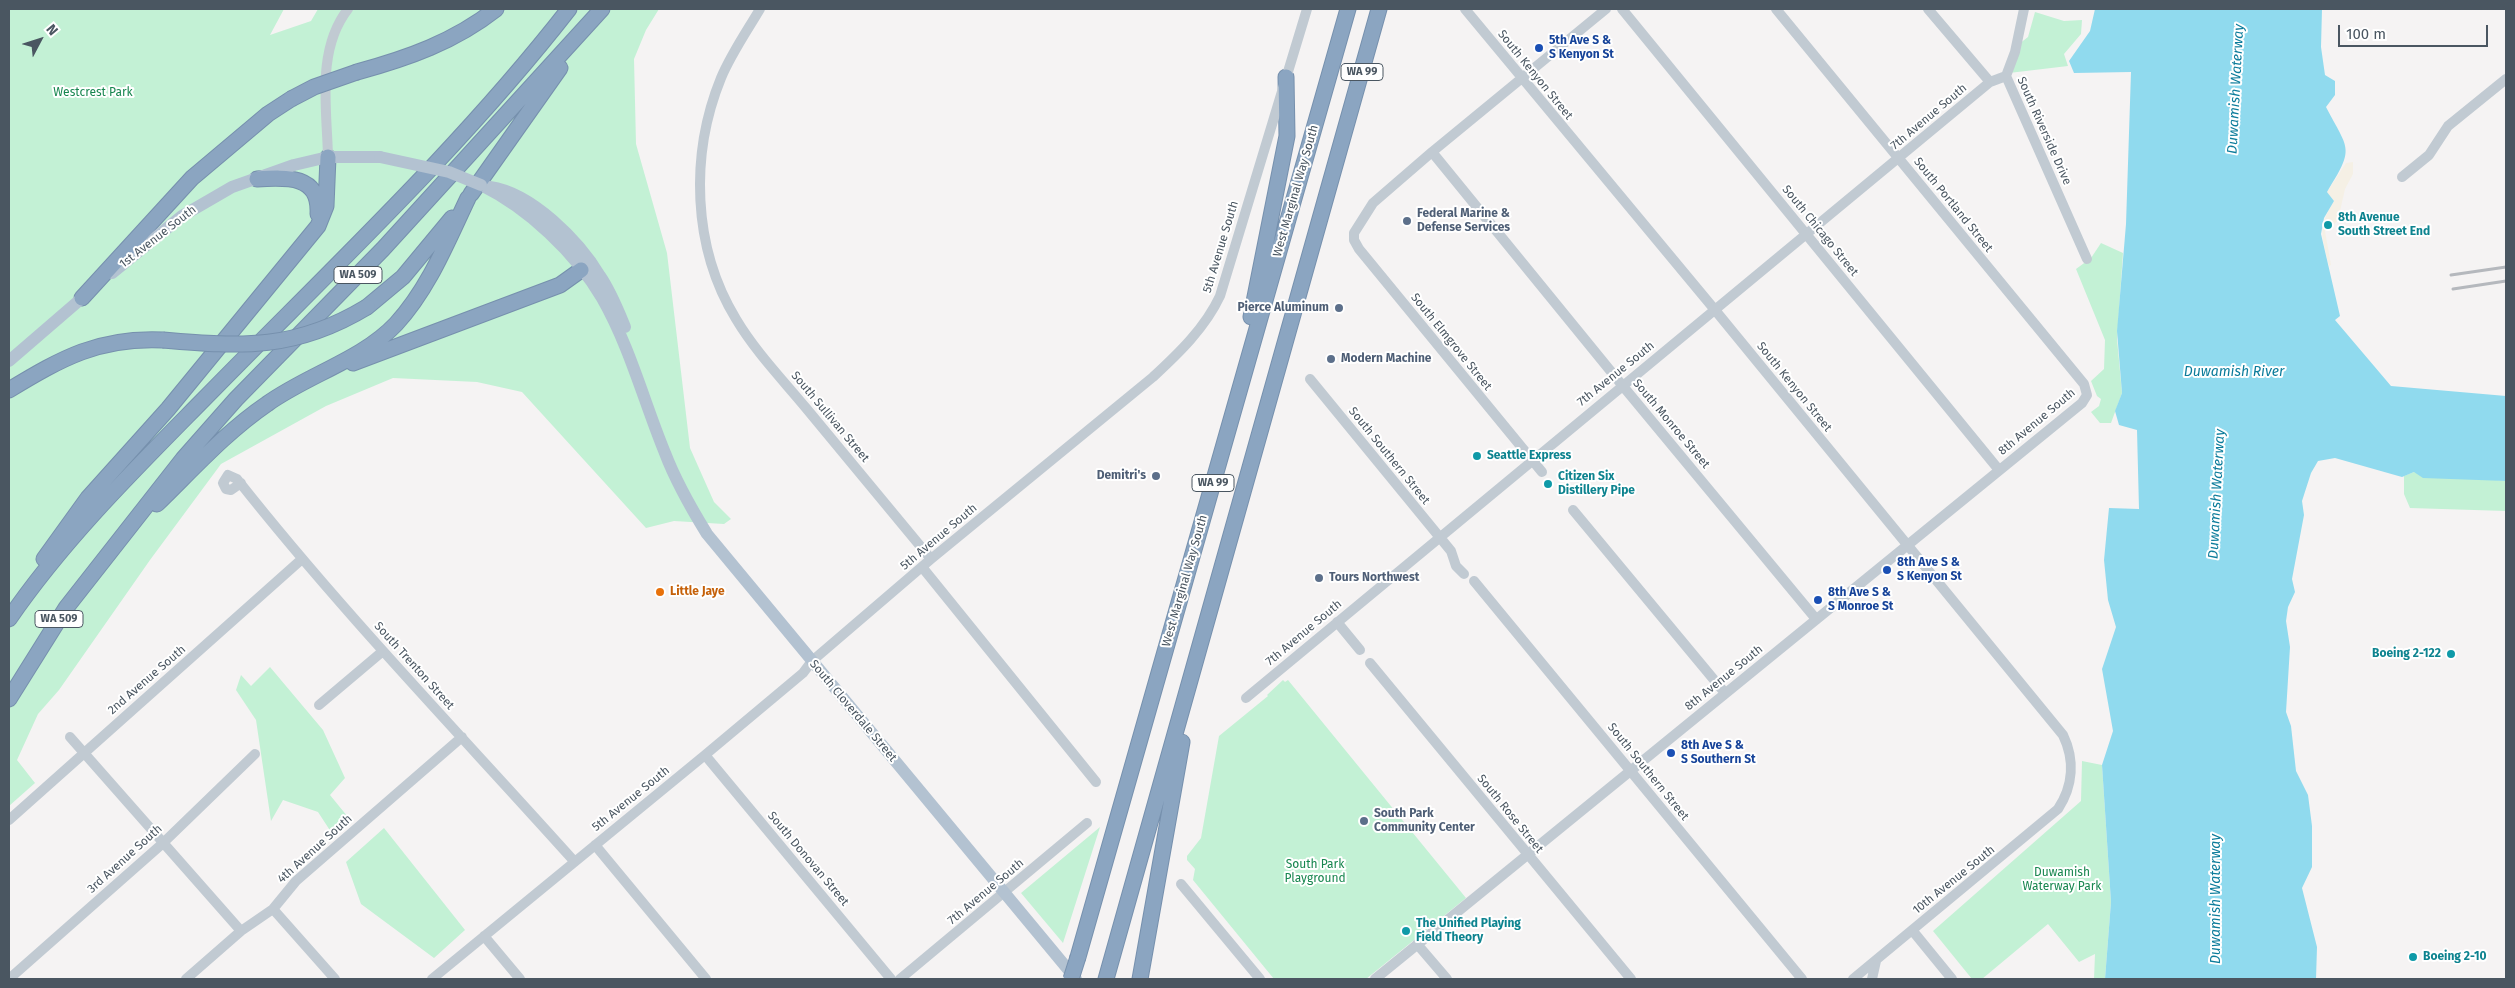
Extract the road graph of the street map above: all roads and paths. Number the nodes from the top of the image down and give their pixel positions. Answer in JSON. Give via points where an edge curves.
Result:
{"nodes":[{"id":1,"x":348,"y":9,"type":"edge"},
{"id":2,"x":496,"y":9,"type":"edge"},
{"id":3,"x":569,"y":9,"type":"edge"},
{"id":4,"x":602,"y":9,"type":"edge"},
{"id":5,"x":760,"y":9,"type":"edge"},
{"id":6,"x":1307,"y":9,"type":"edge"},
{"id":7,"x":1348,"y":9,"type":"edge"},
{"id":8,"x":1379,"y":9,"type":"edge"},
{"id":9,"x":1465,"y":9,"type":"edge"},
{"id":10,"x":1606,"y":9,"type":"edge"},
{"id":11,"x":1622,"y":9,"type":"edge"},
{"id":12,"x":1776,"y":9,"type":"edge"},
{"id":13,"x":1928,"y":9,"type":"edge"},
{"id":14,"x":2024,"y":9,"type":"edge"},
{"id":15,"x":2006,"y":76,"type":"junction"},
{"id":16,"x":1286,"y":77,"type":"junction"},
{"id":17,"x":1521,"y":78,"type":"junction"},
{"id":18,"x":2506,"y":78,"type":"edge"},
{"id":19,"x":1990,"y":82,"type":"junction"},
{"id":20,"x":1432,"y":152,"type":"junction"},
{"id":21,"x":328,"y":157,"type":"junction"},
{"id":22,"x":1899,"y":159,"type":"junction"},
{"id":23,"x":2402,"y":177,"type":"dead end"},
{"id":24,"x":257,"y":179,"type":"junction"},
{"id":25,"x":481,"y":185,"type":"junction"},
{"id":26,"x":468,"y":198,"type":"junction"},
{"id":27,"x":318,"y":226,"type":"junction"},
{"id":28,"x":1806,"y":234,"type":"junction"},
{"id":29,"x":2087,"y":259,"type":"dead end"},
{"id":30,"x":581,"y":270,"type":"junction"},
{"id":31,"x":82,"y":298,"type":"junction"},
{"id":32,"x":1715,"y":310,"type":"junction"},
{"id":33,"x":9,"y":361,"type":"edge"},
{"id":34,"x":1310,"y":379,"type":"dead end"},
{"id":35,"x":307,"y":381,"type":"junction"},
{"id":36,"x":1622,"y":385,"type":"junction"},
{"id":37,"x":9,"y":390,"type":"edge"},
{"id":38,"x":2087,"y":395,"type":"joint"},
{"id":39,"x":655,"y":427,"type":"junction"},
{"id":40,"x":1220,"y":460,"type":"junction"},
{"id":41,"x":1531,"y":460,"type":"junction"},
{"id":42,"x":1999,"y":470,"type":"junction"},
{"id":43,"x":1542,"y":472,"type":"dead end"},
{"id":44,"x":240,"y":483,"type":"dead end"},
{"id":45,"x":1573,"y":510,"type":"dead end"},
{"id":46,"x":1439,"y":537,"type":"junction"},
{"id":47,"x":117,"y":544,"type":"junction"},
{"id":48,"x":1906,"y":544,"type":"junction"},
{"id":49,"x":302,"y":559,"type":"junction"},
{"id":50,"x":931,"y":559,"type":"junction"},
{"id":51,"x":922,"y":567,"type":"junction"},
{"id":52,"x":1464,"y":574,"type":"dead end"},
{"id":53,"x":1474,"y":581,"type":"dead end"},
{"id":54,"x":30,"y":588,"type":"junction"},
{"id":55,"x":9,"y":619,"type":"edge"},
{"id":56,"x":1816,"y":619,"type":"junction"},
{"id":57,"x":1337,"y":622,"type":"junction"},
{"id":58,"x":1360,"y":650,"type":"dead end"},
{"id":59,"x":383,"y":651,"type":"junction"},
{"id":60,"x":1197,"y":659,"type":"junction"},
{"id":61,"x":812,"y":661,"type":"junction"},
{"id":62,"x":1370,"y":663,"type":"dead end"},
{"id":63,"x":1725,"y":693,"type":"junction"},
{"id":64,"x":1246,"y":698,"type":"dead end"},
{"id":65,"x":9,"y":699,"type":"edge"},
{"id":66,"x":319,"y":705,"type":"dead end"},
{"id":67,"x":70,"y":737,"type":"dead end"},
{"id":68,"x":462,"y":737,"type":"junction"},
{"id":69,"x":83,"y":753,"type":"junction"},
{"id":70,"x":255,"y":754,"type":"dead end"},
{"id":71,"x":705,"y":755,"type":"junction"},
{"id":72,"x":1631,"y":771,"type":"junction"},
{"id":73,"x":1096,"y":782,"type":"dead end"},
{"id":74,"x":2067,"y":795,"type":"joint"},
{"id":75,"x":9,"y":820,"type":"edge"},
{"id":76,"x":1087,"y":823,"type":"dead end"},
{"id":77,"x":162,"y":844,"type":"junction"},
{"id":78,"x":595,"y":845,"type":"junction"},
{"id":79,"x":1527,"y":855,"type":"junction"},
{"id":80,"x":574,"y":861,"type":"junction"},
{"id":81,"x":1181,"y":884,"type":"dead end"},
{"id":82,"x":1004,"y":893,"type":"junction"},
{"id":83,"x":273,"y":909,"type":"junction"},
{"id":84,"x":1912,"y":930,"type":"junction"},
{"id":85,"x":241,"y":931,"type":"junction"},
{"id":86,"x":484,"y":936,"type":"junction"},
{"id":87,"x":1417,"y":944,"type":"junction"},
{"id":88,"x":1876,"y":961,"type":"junction"},
{"id":89,"x":9,"y":979,"type":"edge"},
{"id":90,"x":186,"y":979,"type":"edge"},
{"id":91,"x":335,"y":979,"type":"edge"},
{"id":92,"x":432,"y":979,"type":"edge"},
{"id":93,"x":520,"y":979,"type":"edge"},
{"id":94,"x":706,"y":979,"type":"edge"},
{"id":95,"x":891,"y":979,"type":"edge"},
{"id":96,"x":900,"y":979,"type":"edge"},
{"id":97,"x":1071,"y":979,"type":"edge"},
{"id":98,"x":1076,"y":979,"type":"edge"},
{"id":99,"x":1106,"y":979,"type":"edge"},
{"id":100,"x":1140,"y":979,"type":"edge"},
{"id":101,"x":1260,"y":979,"type":"edge"},
{"id":102,"x":1374,"y":979,"type":"edge"},
{"id":103,"x":1447,"y":979,"type":"edge"},
{"id":104,"x":1631,"y":979,"type":"edge"},
{"id":105,"x":1802,"y":979,"type":"edge"},
{"id":106,"x":1853,"y":979,"type":"edge"},
{"id":107,"x":1872,"y":979,"type":"edge"},
{"id":108,"x":1952,"y":979,"type":"edge"}],
"edges":[{"from":1,"to":21,"type":"street","via":[[335,28],[326,70]]},
{"from":2,"to":31,"type":"highway","bridge":true,"via":[[463,33],[420,54],[314,87],[268,114],[192,178]]},
{"from":3,"to":54,"type":"highway","number":"WA 509","via":[[475,121],[142,462]]},
{"from":4,"to":26,"type":"highway"},
{"from":4,"to":47,"type":"highway","number":"WA 509","via":[[383,250],[214,424]]},
{"from":5,"to":50,"type":"street","name":"South Sullivan Street","via":[[722,77],[708,117],[701,152],[700,202],[709,257],[735,318],[751,342]]},
{"from":6,"to":16,"type":"street","name":"5th Avenue South"},
{"from":7,"to":40,"type":"highway","name":"West Marginal Way South","number":"WA 99"},
{"from":8,"to":60,"type":"highway","number":"WA 99"},
{"from":9,"to":17,"type":"street","name":"South Kenyon Street"},
{"from":10,"to":17,"type":"street"},
{"from":11,"to":28,"type":"street","name":"South Chicago Street"},
{"from":12,"to":22,"type":"street","name":"South Portland Street"},
{"from":13,"to":19,"type":"street"},
{"from":14,"to":15,"type":"street","name":"South Riverside Drive"},
{"from":15,"to":19,"type":"street","name":"7th Avenue South"},
{"from":15,"to":29,"type":"street","name":"South Riverside Drive"},
{"from":16,"to":40,"type":"highway","via":[[1287,136],[1279,185]]},
{"from":16,"to":50,"type":"street","name":"5th Avenue South","via":[[1220,296],[1208,320],[1153,377]]},
{"from":17,"to":20,"type":"street"},
{"from":17,"to":32,"type":"street","name":"South Kenyon Street"},
{"from":18,"to":23,"type":"street","via":[[2448,126],[2429,155]]},
{"from":19,"to":22,"type":"street","name":"7th Avenue South"},
{"from":20,"to":36,"type":"street","name":"South Monroe Street"},
{"from":20,"to":41,"type":"street","name":"South Elmgrove Street","via":[[1373,203],[1359,223],[1354,240]]},
{"from":21,"to":24,"type":"main road","name":"1st Avenue South"},
{"from":21,"to":25,"type":"main road","name":"South Cloverdale Street","bridge":true,"via":[[380,157],[449,172]]},
{"from":21,"to":27,"type":"highway","via":[[326,206]]},
{"from":22,"to":28,"type":"street","name":"7th Avenue South"},
{"from":22,"to":38,"type":"street","name":"South Portland Street","via":[[2084,384]]},
{"from":24,"to":27,"type":"highway","via":[[285,179],[309,186],[318,199]]},
{"from":24,"to":31,"type":"main road","name":"1st Avenue South","via":[[232,187],[182,216]]},
{"from":25,"to":30,"type":"main road","name":"South Cloverdale Street","via":[[544,228]]},
{"from":25,"to":39,"type":"main road","name":"South Cloverdale Street","via":[[506,189],[528,202],[560,227],[599,274],[611,293],[655,404]]},
{"from":26,"to":35,"type":"highway","via":[[428,279],[405,314],[379,338]]},
{"from":26,"to":37,"type":"highway","bridge":true,"via":[[403,277],[367,307],[324,329],[268,344],[142,339],[99,345],[74,353]]},
{"from":27,"to":54,"type":"highway","via":[[223,344],[88,498],[41,564]]},
{"from":28,"to":32,"type":"street","name":"7th Avenue South"},
{"from":28,"to":42,"type":"street","name":"South Chicago Street"},
{"from":30,"to":35,"type":"highway","via":[[560,285]]},
{"from":30,"to":39,"type":"main road","name":"South Cloverdale Street","via":[[612,318]]},
{"from":31,"to":33,"type":"main road","name":"1st Avenue South"},
{"from":32,"to":36,"type":"street","name":"7th Avenue South"},
{"from":32,"to":48,"type":"street","name":"South Kenyon Street"},
{"from":34,"to":46,"type":"street","name":"South Southern Street"},
{"from":35,"to":47,"type":"highway","via":[[267,404],[234,429]]},
{"from":36,"to":41,"type":"street","name":"7th Avenue South"},
{"from":36,"to":56,"type":"street","name":"South Monroe Street"},
{"from":38,"to":42,"type":"street","name":"8th Avenue South","via":[[2082,403]]},
{"from":39,"to":61,"type":"main road","name":"South Cloverdale Street","via":[[680,488],[707,534]]},
{"from":40,"to":97,"type":"highway","name":"West Marginal Way South","number":"WA 99","bridge":true},
{"from":41,"to":43,"type":"street","name":"South Elmgrove Street"},
{"from":41,"to":46,"type":"street","name":"7th Avenue South"},
{"from":42,"to":48,"type":"street","name":"8th Avenue South"},
{"from":44,"to":49,"type":"street","name":"South Trenton Street"},
{"from":45,"to":63,"type":"street"},
{"from":46,"to":52,"type":"street","name":"South Southern Street","via":[[1451,550],[1456,566]]},
{"from":46,"to":57,"type":"street","name":"7th Avenue South"},
{"from":47,"to":65,"type":"highway","number":"WA 509","via":[[66,608]]},
{"from":48,"to":56,"type":"street","name":"8th Avenue South"},
{"from":48,"to":74,"type":"street","name":"South Kenyon Street","via":[[2063,735],[2070,757]]},
{"from":49,"to":59,"type":"street","name":"South Trenton Street"},
{"from":49,"to":69,"type":"street","name":"2nd Avenue South"},
{"from":50,"to":51,"type":"street","name":"5th Avenue South"},
{"from":51,"to":61,"type":"street","name":"5th Avenue South"},
{"from":51,"to":73,"type":"street"},
{"from":53,"to":72,"type":"street","name":"South Southern Street"},
{"from":54,"to":55,"type":"highway","number":"WA 509"},
{"from":56,"to":63,"type":"street","name":"8th Avenue South"},
{"from":57,"to":58,"type":"street"},
{"from":57,"to":64,"type":"street","name":"7th Avenue South"},
{"from":59,"to":66,"type":"street"},
{"from":59,"to":68,"type":"street","name":"South Trenton Street"},
{"from":60,"to":99,"type":"highway","number":"WA 99"},
{"from":60,"to":100,"type":"highway"},
{"from":61,"to":71,"type":"street","name":"5th Avenue South","via":[[803,673]]},
{"from":61,"to":82,"type":"main road","name":"South Cloverdale Street"},
{"from":62,"to":79,"type":"street","name":"South Rose Street"},
{"from":63,"to":72,"type":"street","name":"8th Avenue South"},
{"from":67,"to":69,"type":"street"},
{"from":68,"to":80,"type":"street","name":"South Trenton Street"},
{"from":68,"to":83,"type":"street","name":"4th Avenue South","via":[[296,881]]},
{"from":69,"to":75,"type":"street","name":"2nd Avenue South"},
{"from":69,"to":77,"type":"street"},
{"from":70,"to":77,"type":"street","name":"3rd Avenue South"},
{"from":71,"to":78,"type":"street","name":"5th Avenue South"},
{"from":71,"to":95,"type":"street","name":"South Donovan Street"},
{"from":72,"to":79,"type":"street","name":"8th Avenue South"},
{"from":72,"to":105,"type":"street","name":"South Southern Street"},
{"from":74,"to":84,"type":"street","name":"10th Avenue South","via":[[2053,813]]},
{"from":76,"to":82,"type":"street","name":"7th Avenue South"},
{"from":77,"to":85,"type":"street"},
{"from":77,"to":89,"type":"street","name":"3rd Avenue South"},
{"from":78,"to":80,"type":"street","name":"5th Avenue South"},
{"from":78,"to":94,"type":"street"},
{"from":79,"to":87,"type":"street","name":"8th Avenue South"},
{"from":79,"to":104,"type":"street","name":"South Rose Street"},
{"from":80,"to":86,"type":"street","name":"5th Avenue South"},
{"from":81,"to":101,"type":"street"},
{"from":82,"to":96,"type":"street","name":"7th Avenue South"},
{"from":82,"to":98,"type":"main road","name":"South Cloverdale Street"},
{"from":83,"to":85,"type":"street","name":"4th Avenue South"},
{"from":83,"to":91,"type":"street"},
{"from":84,"to":88,"type":"street","name":"10th Avenue South"},
{"from":84,"to":108,"type":"street"},
{"from":85,"to":90,"type":"street","name":"4th Avenue South"},
{"from":86,"to":92,"type":"street","name":"5th Avenue South"},
{"from":86,"to":93,"type":"street"},
{"from":87,"to":102,"type":"street","name":"8th Avenue South"},
{"from":87,"to":103,"type":"street"},
{"from":88,"to":106,"type":"street","name":"10th Avenue South"},
{"from":88,"to":107,"type":"street"}]}
